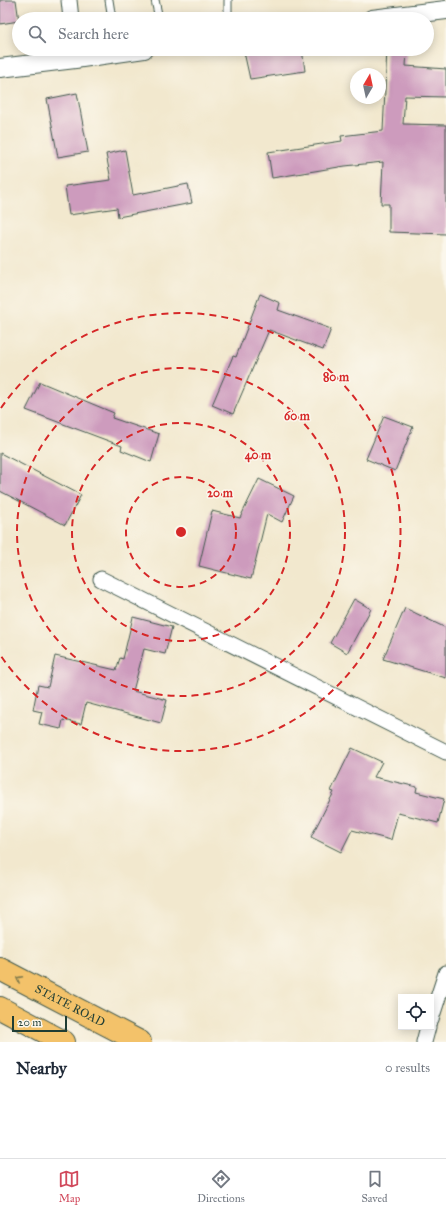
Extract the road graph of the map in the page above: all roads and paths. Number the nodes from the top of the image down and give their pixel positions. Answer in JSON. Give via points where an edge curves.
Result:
{"nodes":[{"id":1,"x":69,"y":0,"type":"edge"},
{"id":2,"x":109,"y":0,"type":"edge"},
{"id":3,"x":155,"y":0,"type":"edge"},
{"id":4,"x":228,"y":0,"type":"edge"},
{"id":5,"x":446,"y":10,"type":"edge"},
{"id":6,"x":70,"y":12,"type":"edge"},
{"id":7,"x":111,"y":12,"type":"edge"},
{"id":8,"x":158,"y":12,"type":"edge"},
{"id":9,"x":228,"y":12,"type":"edge"},
{"id":10,"x":430,"y":12,"type":"edge"},
{"id":11,"x":64,"y":56,"type":"edge"},
{"id":12,"x":0,"y":68,"type":"edge"},
{"id":13,"x":101,"y":579,"type":"dead end"},
{"id":14,"x":446,"y":752,"type":"edge"},
{"id":15,"x":0,"y":969,"type":"edge"},
{"id":16,"x":446,"y":973,"type":"edge"},
{"id":17,"x":0,"y":1008,"type":"edge"},
{"id":18,"x":434,"y":1010,"type":"edge"},
{"id":19,"x":427,"y":1030,"type":"edge"},
{"id":20,"x":64,"y":1042,"type":"edge"},
{"id":21,"x":140,"y":1042,"type":"edge"},
{"id":22,"x":424,"y":1042,"type":"edge"}],
"edges":[{"from":1,"to":6,"type":"street"},
{"from":2,"to":7,"type":"lane"},
{"from":3,"to":8,"type":"lane"},
{"from":4,"to":9,"type":"lane"},
{"from":5,"to":10,"type":"street"},
{"from":11,"to":12,"type":"street"},
{"from":13,"to":14,"type":"street"},
{"from":21,"to":15,"type":"main road","name":"STATE ROAD","one_way":true},
{"from":16,"to":18,"type":"street"},
{"from":17,"to":20,"type":"main road"},
{"from":19,"to":22,"type":"street"}]}
